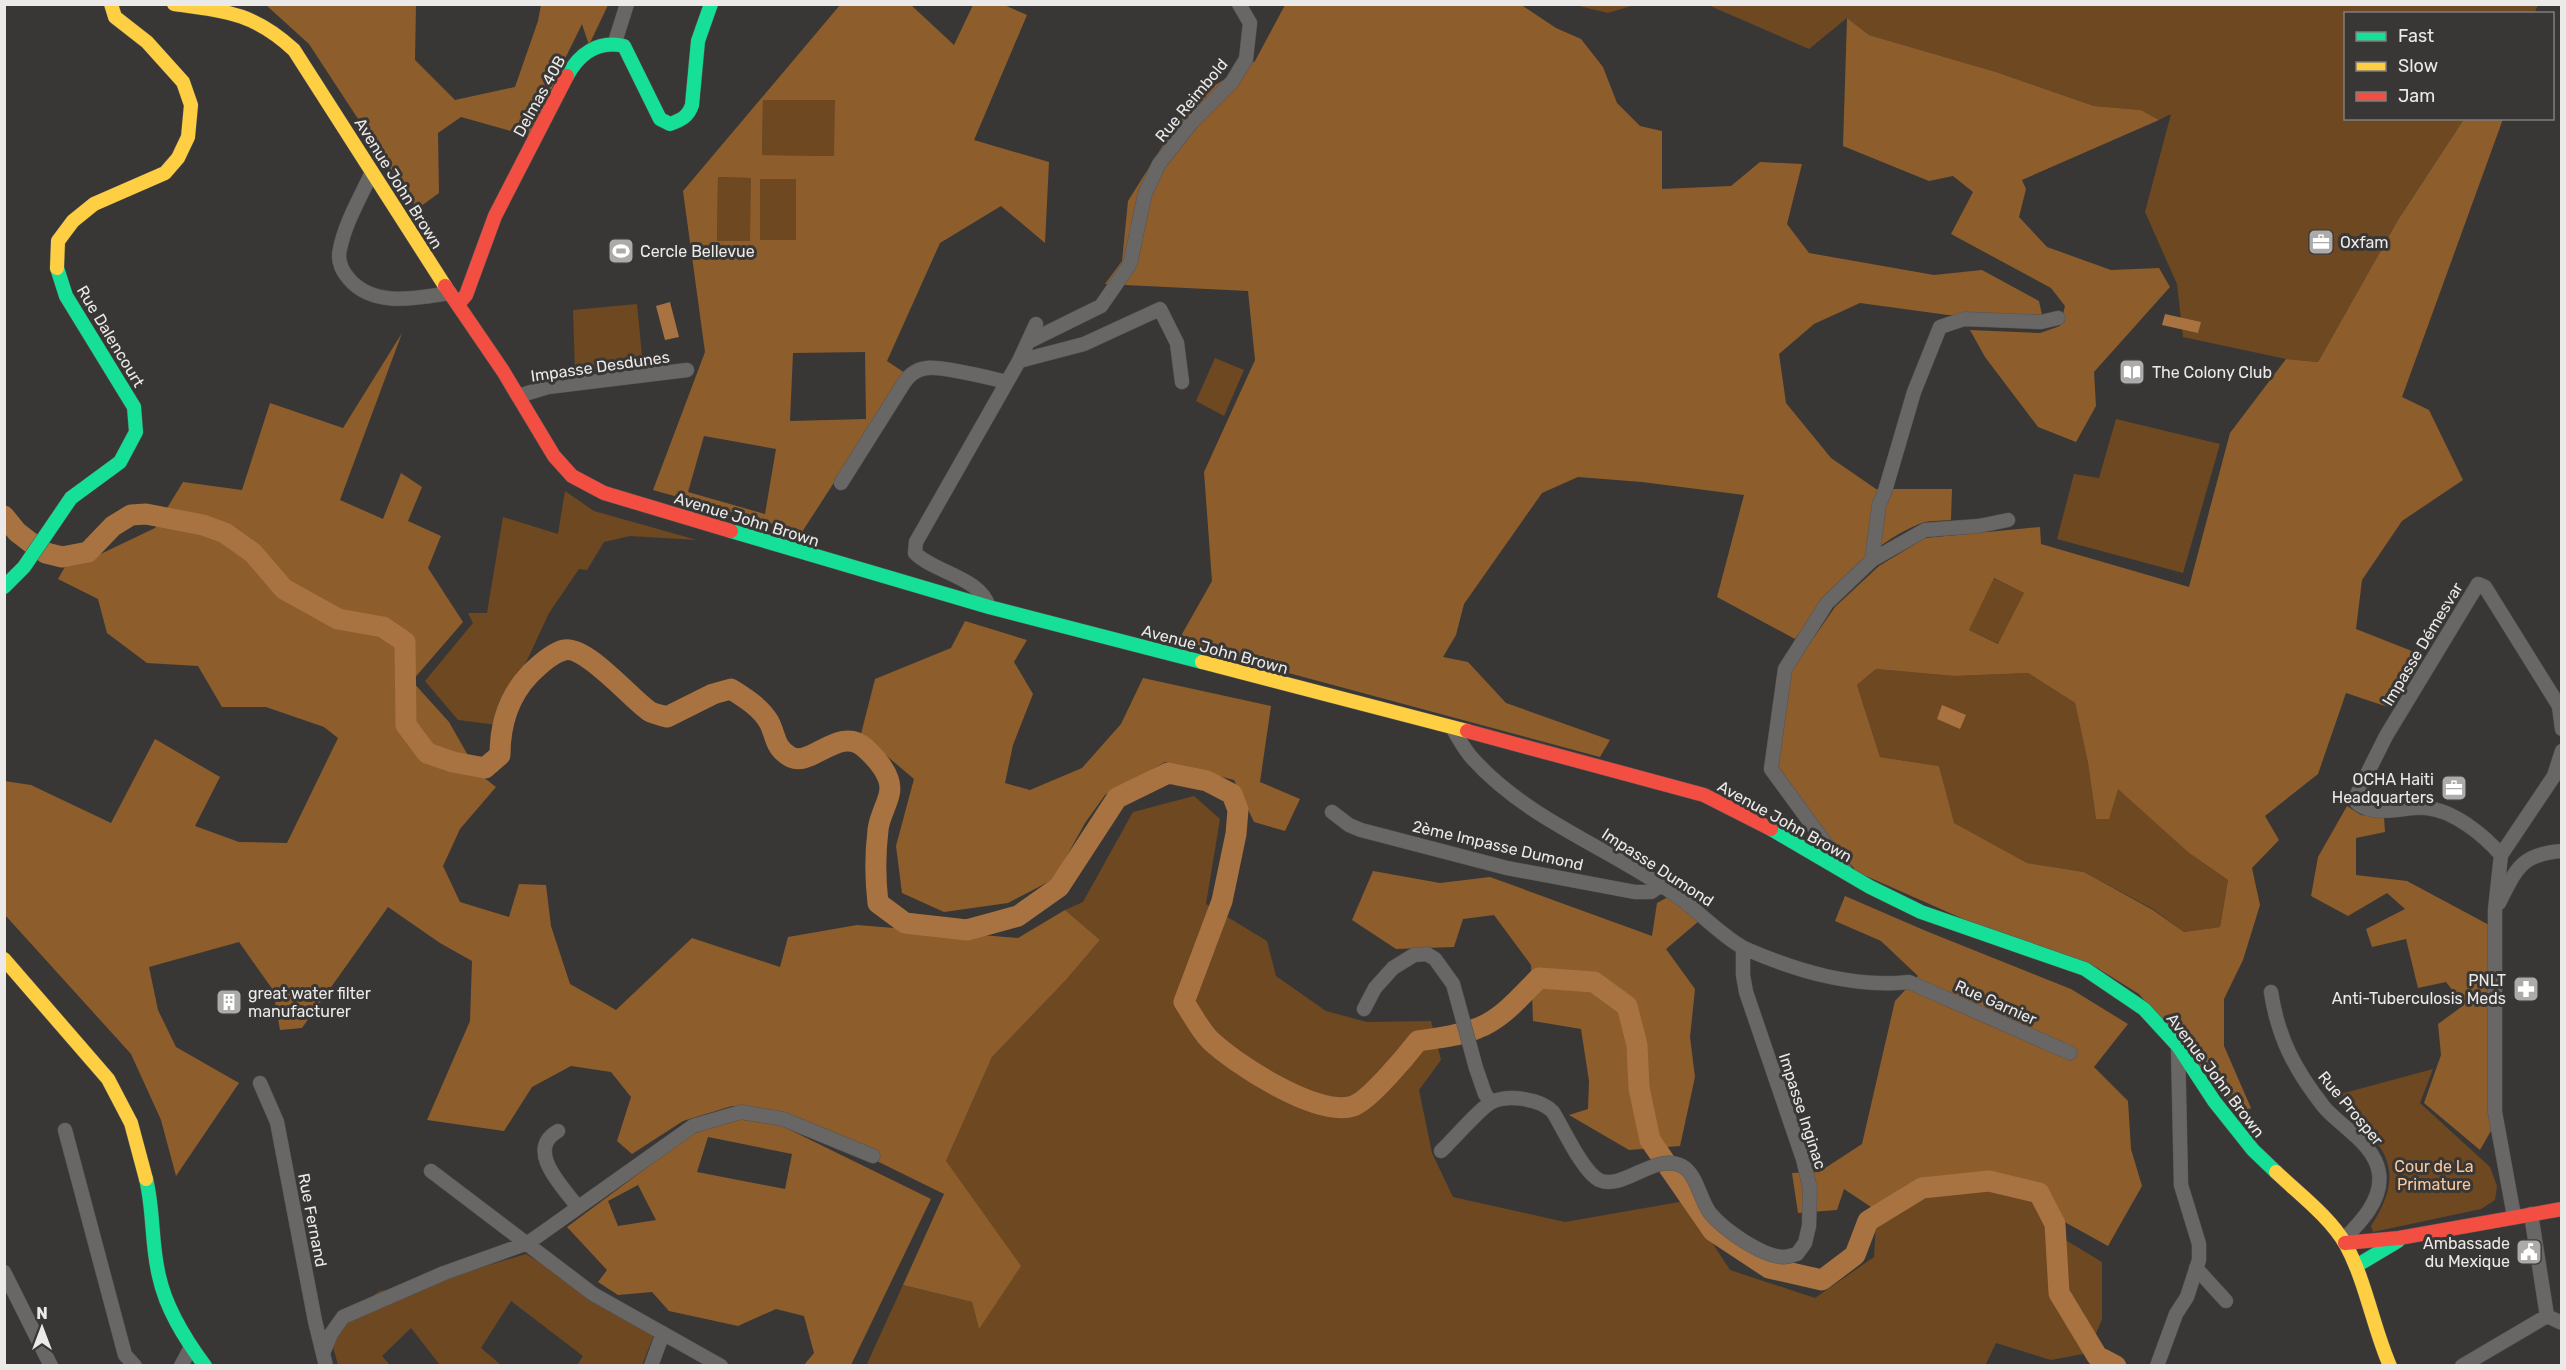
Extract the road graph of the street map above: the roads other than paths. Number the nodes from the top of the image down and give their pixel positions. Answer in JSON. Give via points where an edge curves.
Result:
{"nodes":[{"id":1,"x":111,"y":4,"type":"edge"},
{"id":2,"x":174,"y":4,"type":"edge"},
{"id":3,"x":627,"y":4,"type":"edge"},
{"id":4,"x":711,"y":4,"type":"edge"},
{"id":5,"x":1239,"y":4,"type":"edge"},
{"id":6,"x":615,"y":42,"type":"junction"},
{"id":7,"x":372,"y":172,"type":"junction"},
{"id":8,"x":454,"y":299,"type":"junction"},
{"id":9,"x":2058,"y":318,"type":"dead end"},
{"id":10,"x":1036,"y":324,"type":"dead end"},
{"id":11,"x":1030,"y":341,"type":"junction"},
{"id":12,"x":1019,"y":361,"type":"junction"},
{"id":13,"x":687,"y":370,"type":"dead end"},
{"id":14,"x":1007,"y":382,"type":"junction"},
{"id":15,"x":1182,"y":382,"type":"dead end"},
{"id":16,"x":518,"y":396,"type":"junction"},
{"id":17,"x":841,"y":483,"type":"dead end"},
{"id":18,"x":2008,"y":520,"type":"dead end"},
{"id":19,"x":1872,"y":560,"type":"junction"},
{"id":20,"x":4,"y":587,"type":"edge"},
{"id":21,"x":989,"y":607,"type":"junction"},
{"id":22,"x":1453,"y":729,"type":"junction"},
{"id":23,"x":2562,"y":729,"type":"edge"},
{"id":24,"x":2562,"y":751,"type":"edge"},
{"id":25,"x":1332,"y":812,"type":"dead end"},
{"id":26,"x":2562,"y":850,"type":"edge"},
{"id":27,"x":2501,"y":855,"type":"junction"},
{"id":28,"x":1849,"y":875,"type":"junction"},
{"id":29,"x":1661,"y":885,"type":"junction"},
{"id":30,"x":2495,"y":910,"type":"junction"},
{"id":31,"x":1743,"y":948,"type":"junction"},
{"id":32,"x":4,"y":959,"type":"edge"},
{"id":33,"x":1909,"y":982,"type":"joint"},
{"id":34,"x":2271,"y":992,"type":"dead end"},
{"id":35,"x":1364,"y":1009,"type":"dead end"},
{"id":36,"x":2178,"y":1046,"type":"junction"},
{"id":37,"x":2070,"y":1053,"type":"dead end"},
{"id":38,"x":260,"y":1083,"type":"dead end"},
{"id":39,"x":1491,"y":1102,"type":"junction"},
{"id":40,"x":65,"y":1130,"type":"dead end"},
{"id":41,"x":558,"y":1131,"type":"dead end"},
{"id":42,"x":1441,"y":1151,"type":"dead end"},
{"id":43,"x":873,"y":1156,"type":"dead end"},
{"id":44,"x":431,"y":1170,"type":"dead end"},
{"id":45,"x":577,"y":1206,"type":"junction"},
{"id":46,"x":2562,"y":1209,"type":"edge"},
{"id":47,"x":2531,"y":1214,"type":"junction"},
{"id":48,"x":2514,"y":1216,"type":"junction"},
{"id":49,"x":2404,"y":1237,"type":"junction"},
{"id":50,"x":2344,"y":1242,"type":"junction"},
{"id":51,"x":528,"y":1243,"type":"junction"},
{"id":52,"x":2356,"y":1266,"type":"junction"},
{"id":53,"x":2196,"y":1268,"type":"junction"},
{"id":54,"x":4,"y":1272,"type":"edge"},
{"id":55,"x":2226,"y":1301,"type":"dead end"},
{"id":56,"x":2547,"y":1316,"type":"junction"},
{"id":57,"x":2562,"y":1323,"type":"edge"},
{"id":58,"x":663,"y":1333,"type":"junction"},
{"id":59,"x":191,"y":1347,"type":"junction"},
{"id":60,"x":325,"y":1359,"type":"edge"},
{"id":61,"x":51,"y":1365,"type":"edge"},
{"id":62,"x":135,"y":1365,"type":"edge"},
{"id":63,"x":181,"y":1365,"type":"edge"},
{"id":64,"x":205,"y":1365,"type":"edge"},
{"id":65,"x":651,"y":1365,"type":"edge"},
{"id":66,"x":722,"y":1365,"type":"edge"},
{"id":67,"x":2157,"y":1365,"type":"edge"},
{"id":68,"x":2390,"y":1365,"type":"edge"},
{"id":69,"x":2462,"y":1365,"type":"edge"}],
"edges":[{"from":1,"to":20,"type":"main road","name":"Rue Dalencourt","via":[[115,17],[147,42],[183,82],[192,105],[188,137],[165,173],[93,204],[58,241],[57,270],[66,297],[134,407],[139,425],[132,445],[115,468],[73,496],[53,522],[34,558]]},
{"from":2,"to":7,"type":"main road","name":"Avenue John Brown","via":[[240,17],[273,30],[294,50]]},
{"from":3,"to":6,"type":"street"},
{"from":4,"to":6,"type":"main road","via":[[695,47],[692,105],[683,120],[670,124],[660,119],[630,54]]},
{"from":5,"to":11,"type":"street","name":"Rue Reimbold","via":[[1250,23],[1246,59],[1232,82],[1192,122],[1159,164],[1145,194],[1130,264],[1101,306]]},
{"from":6,"to":8,"type":"main road","name":"Delmas 40B","via":[[594,47],[573,65],[495,216],[466,295]]},
{"from":7,"to":8,"type":"main road","name":"Avenue John Brown"},
{"from":7,"to":8,"type":"street","via":[[339,251],[342,271],[357,288],[375,297]]},
{"from":8,"to":16,"type":"main road","name":"Avenue John Brown"},
{"from":9,"to":19,"type":"street","via":[[2041,322],[1964,320],[1940,327],[1914,392],[1878,505]]},
{"from":10,"to":11,"type":"street"},
{"from":11,"to":12,"type":"street"},
{"from":12,"to":14,"type":"street"},
{"from":12,"to":15,"type":"street","via":[[1084,344],[1160,309],[1177,343]]},
{"from":13,"to":16,"type":"street","name":"Impasse Desdunes","via":[[548,387]]},
{"from":14,"to":17,"type":"street","via":[[939,369],[913,373]]},
{"from":14,"to":21,"type":"street","via":[[916,542],[915,553],[923,561],[970,584],[986,596]]},
{"from":16,"to":21,"type":"main road","name":"Avenue John Brown","via":[[554,456],[572,476],[604,493]]},
{"from":18,"to":19,"type":"street","via":[[1925,530]]},
{"from":19,"to":28,"type":"street","via":[[1827,603],[1792,647],[1785,669],[1771,769]]},
{"from":21,"to":22,"type":"main road","name":"Avenue John Brown"},
{"from":22,"to":28,"type":"main road","name":"Avenue John Brown","via":[[1704,795]]},
{"from":22,"to":29,"type":"street","name":"Impasse Dumond","via":[[1471,758],[1504,789],[1546,819]]},
{"from":23,"to":27,"type":"street","name":"Impasse Démesvar","via":[[2559,706],[2485,587],[2478,584],[2386,736],[2354,800],[2375,811],[2428,808],[2460,820]]},
{"from":24,"to":27,"type":"street","via":[[2554,776]]},
{"from":25,"to":29,"type":"street","name":"2ème Impasse Dumond","via":[[1361,830],[1507,868],[1635,892],[1651,892]]},
{"from":26,"to":30,"type":"street","via":[[2520,864]]},
{"from":27,"to":30,"type":"street"},
{"from":28,"to":36,"type":"main road","name":"Avenue John Brown","via":[[1921,912],[2085,969],[2144,1010]]},
{"from":29,"to":31,"type":"street","name":"Impasse Dumond"},
{"from":30,"to":48,"type":"street","via":[[2495,1112]]},
{"from":31,"to":33,"type":"street","name":"Impasse Dumond","via":[[1815,975],[1885,984]]},
{"from":31,"to":39,"type":"street","name":"Impasse Inginac","via":[[1746,992],[1810,1188],[1809,1226],[1805,1243],[1797,1254],[1768,1254],[1744,1241],[1711,1213],[1684,1167],[1673,1162],[1611,1182],[1600,1180],[1590,1172],[1545,1104],[1516,1098]]},
{"from":32,"to":59,"type":"main road","via":[[108,1080],[131,1123],[148,1188],[158,1274],[166,1301]]},
{"from":33,"to":37,"type":"street","name":"Rue Garnier"},
{"from":34,"to":50,"type":"street","name":"Rue Prosper","via":[[2283,1044],[2299,1071],[2326,1108],[2370,1152],[2379,1173],[2367,1216]]},
{"from":35,"to":39,"type":"street","via":[[1384,976],[1404,961],[1427,954],[1435,959],[1453,984],[1485,1094]]},
{"from":36,"to":50,"type":"main road","name":"Avenue John Brown","via":[[2253,1150]]},
{"from":36,"to":53,"type":"street","via":[[2181,1185],[2199,1244]]},
{"from":38,"to":60,"type":"street","name":"Rue Fernand","via":[[277,1122]]},
{"from":39,"to":42,"type":"street"},
{"from":40,"to":62,"type":"street","via":[[125,1355]]},
{"from":41,"to":45,"type":"street","via":[[544,1146],[544,1156]]},
{"from":43,"to":45,"type":"street","via":[[783,1119],[741,1112],[693,1126]]},
{"from":44,"to":51,"type":"street"},
{"from":45,"to":51,"type":"street"},
{"from":46,"to":47,"type":"main road"},
{"from":47,"to":48,"type":"main road"},
{"from":47,"to":56,"type":"street"},
{"from":48,"to":49,"type":"main road"},
{"from":49,"to":50,"type":"main road"},
{"from":49,"to":52,"type":"main road"},
{"from":50,"to":52,"type":"main road","name":"Avenue John Brown"},
{"from":51,"to":58,"type":"street","via":[[593,1294]]},
{"from":51,"to":60,"type":"street","via":[[444,1273],[343,1317],[331,1334]]},
{"from":52,"to":68,"type":"main road","name":"Avenue John Brown"},
{"from":53,"to":55,"type":"street"},
{"from":53,"to":67,"type":"street"},
{"from":54,"to":61,"type":"street"},
{"from":56,"to":57,"type":"street"},
{"from":56,"to":69,"type":"street"},
{"from":58,"to":65,"type":"street"},
{"from":58,"to":66,"type":"street"},
{"from":59,"to":63,"type":"street"},
{"from":59,"to":64,"type":"main road"}]}
